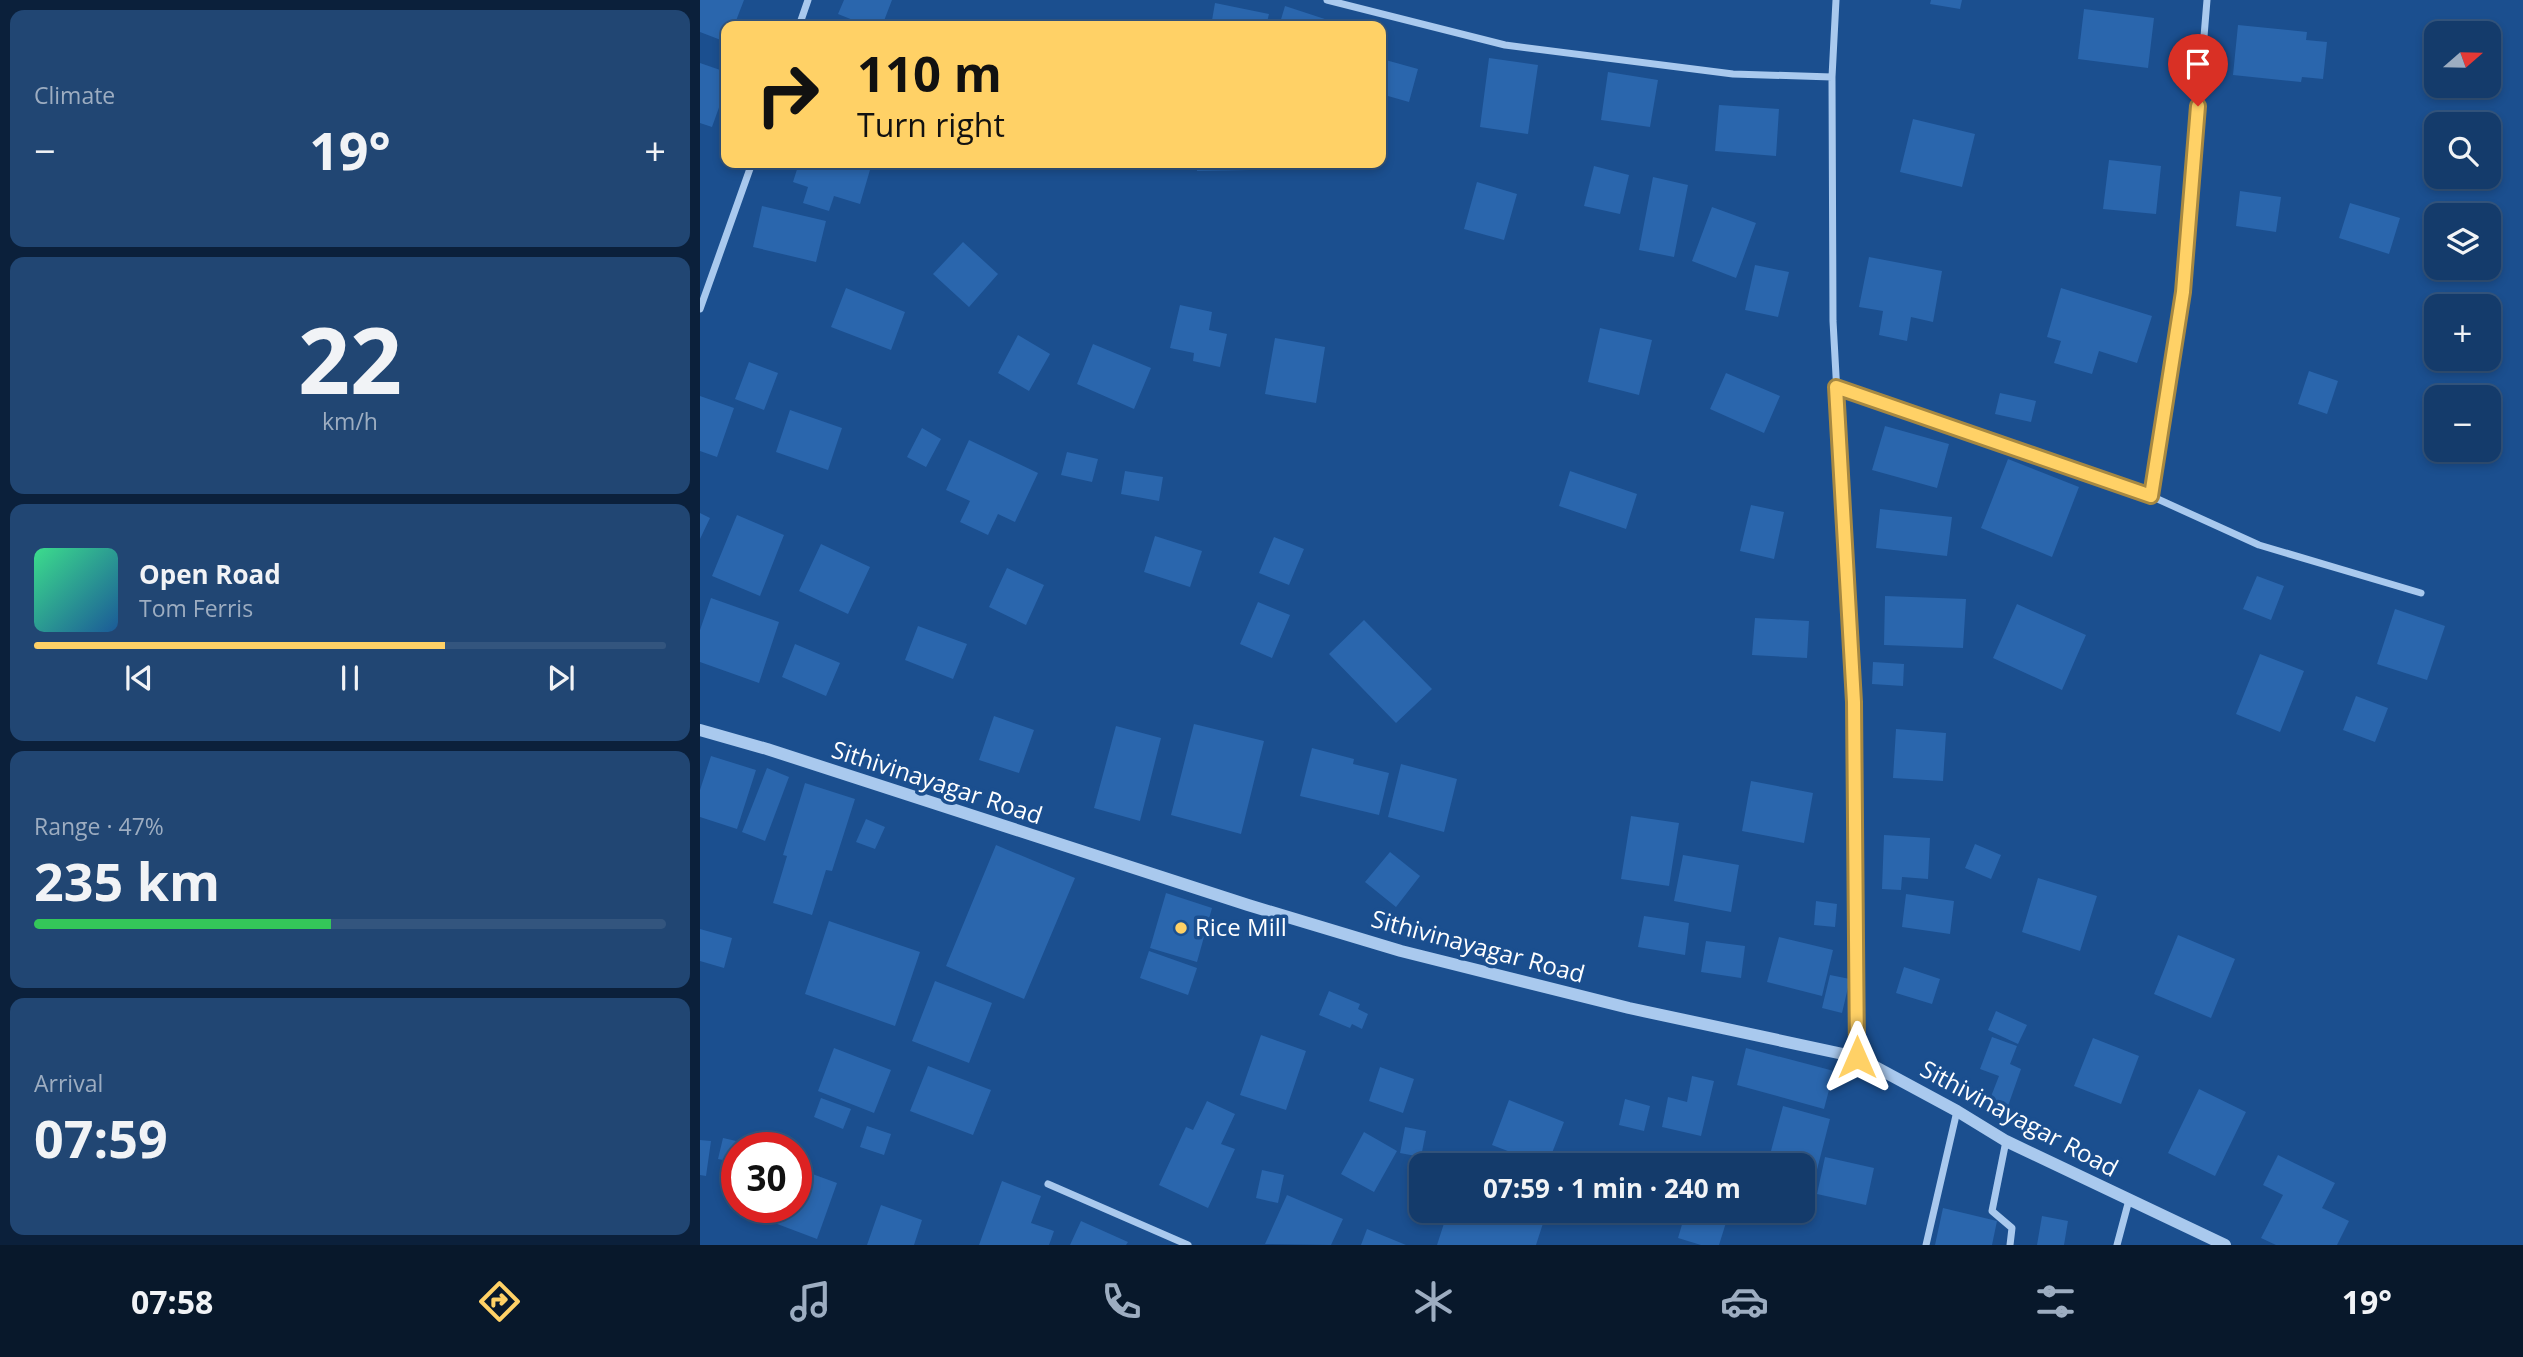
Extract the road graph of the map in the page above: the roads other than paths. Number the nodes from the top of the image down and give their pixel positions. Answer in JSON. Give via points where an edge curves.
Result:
{"nodes":[{"id":1,"x":808,"y":0,"type":"edge"},
{"id":2,"x":1327,"y":0,"type":"edge"},
{"id":3,"x":1836,"y":0,"type":"edge"},
{"id":4,"x":2207,"y":0,"type":"edge"},
{"id":5,"x":801,"y":21,"type":"edge"},
{"id":6,"x":1832,"y":77,"type":"junction"},
{"id":7,"x":750,"y":168,"type":"edge"},
{"id":8,"x":700,"y":309,"type":"edge"},
{"id":9,"x":1836,"y":387,"type":"junction"},
{"id":10,"x":2151,"y":496,"type":"junction"},
{"id":11,"x":2421,"y":593,"type":"dead end"},
{"id":12,"x":700,"y":730,"type":"edge"},
{"id":13,"x":1857,"y":1057,"type":"junction"},
{"id":14,"x":1957,"y":1111,"type":"junction"},
{"id":15,"x":2006,"y":1141,"type":"junction"},
{"id":16,"x":1048,"y":1184,"type":"dead end"},
{"id":17,"x":2129,"y":1200,"type":"junction"},
{"id":18,"x":1188,"y":1245,"type":"edge"},
{"id":19,"x":1926,"y":1245,"type":"edge"},
{"id":20,"x":2010,"y":1245,"type":"edge"},
{"id":21,"x":2117,"y":1245,"type":"edge"},
{"id":22,"x":2225,"y":1245,"type":"edge"}],
"edges":[{"from":1,"to":5,"type":"street"},
{"from":2,"to":6,"type":"street","via":[[1506,45],[1733,74]]},
{"from":3,"to":6,"type":"street"},
{"from":4,"to":10,"type":"street","via":[[2183,292]]},
{"from":6,"to":9,"type":"street"},
{"from":7,"to":8,"type":"street"},
{"from":9,"to":10,"type":"street"},
{"from":9,"to":13,"type":"street","via":[[1854,702]]},
{"from":10,"to":11,"type":"street","via":[[2259,545]]},
{"from":12,"to":13,"type":"street","name":"Sithivinayagar Road","via":[[1401,951],[1629,1008]]},
{"from":13,"to":14,"type":"street","name":"Sithivinayagar Road"},
{"from":14,"to":15,"type":"street","name":"Sithivinayagar Road"},
{"from":14,"to":19,"type":"street"},
{"from":15,"to":17,"type":"street","name":"Sithivinayagar Road"},
{"from":15,"to":20,"type":"street","via":[[1992,1211],[2012,1228]]},
{"from":16,"to":18,"type":"street"},
{"from":17,"to":21,"type":"street"},
{"from":17,"to":22,"type":"street","name":"Sithivinayagar Road"}]}
